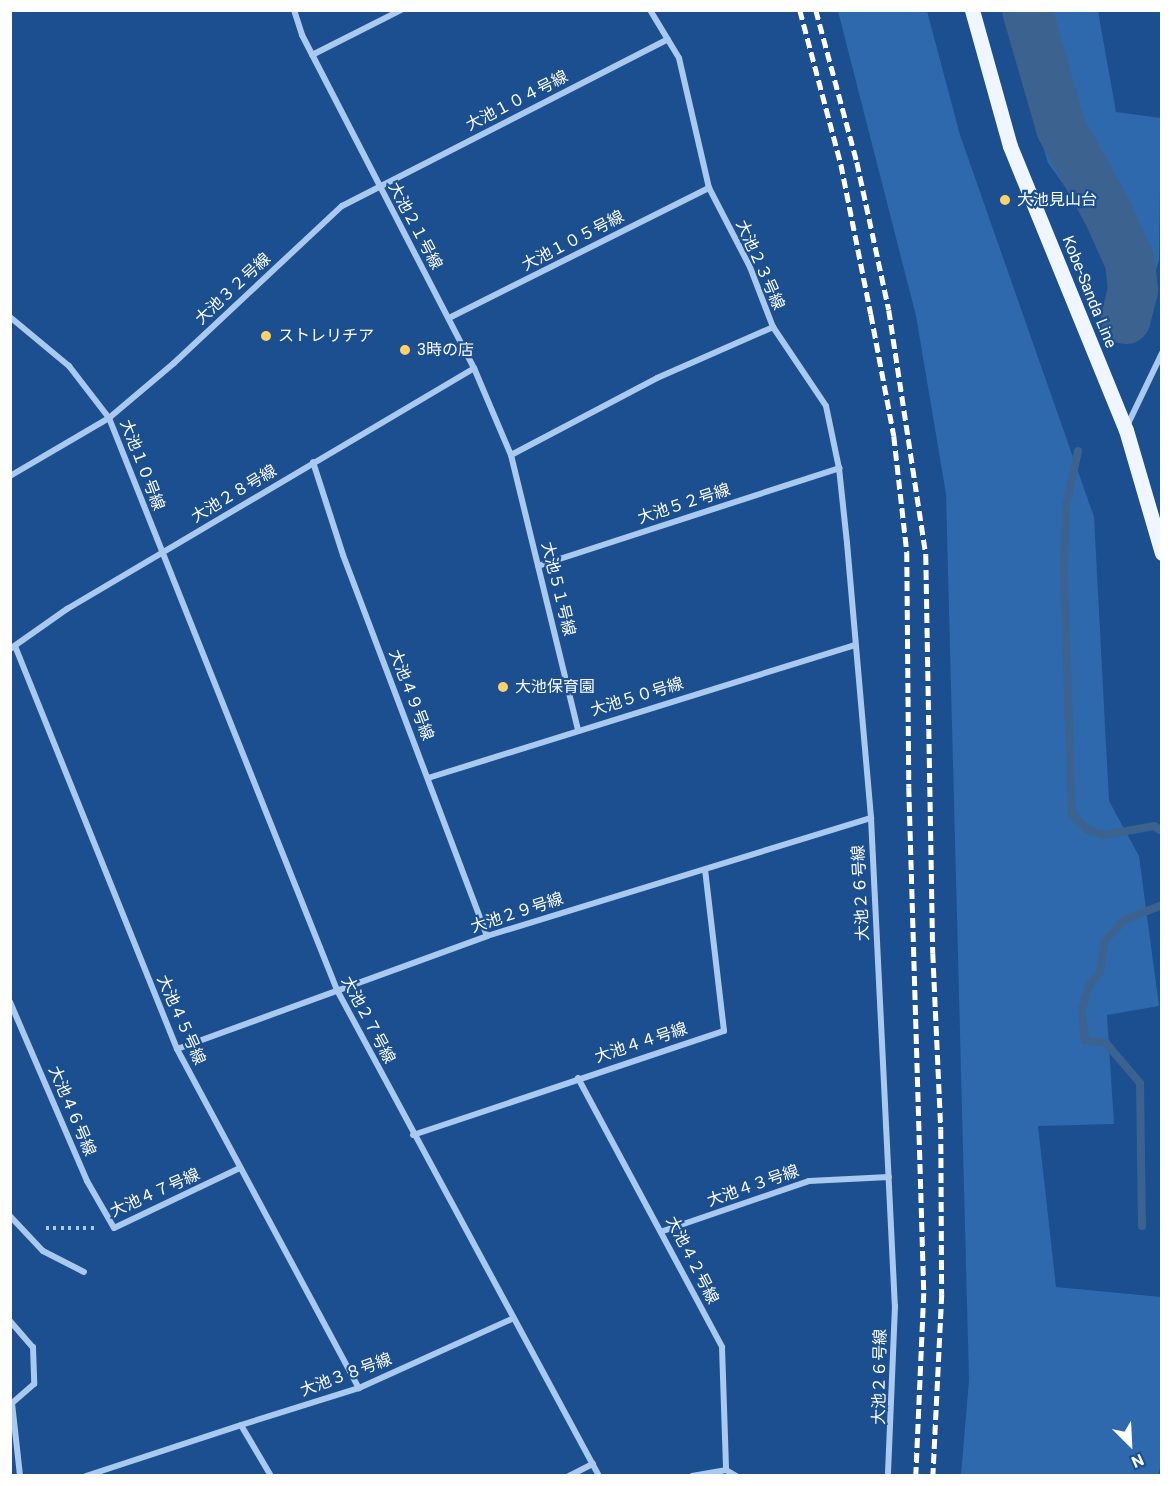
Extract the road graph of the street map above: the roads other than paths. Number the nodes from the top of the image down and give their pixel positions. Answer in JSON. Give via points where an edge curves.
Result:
{"nodes":[{"id":1,"x":294,"y":10,"type":"edge"},
{"id":2,"x":401,"y":10,"type":"edge"},
{"id":3,"x":650,"y":10,"type":"edge"},
{"id":4,"x":972,"y":10,"type":"edge"},
{"id":5,"x":668,"y":39,"type":"junction"},
{"id":6,"x":312,"y":55,"type":"junction"},
{"id":7,"x":379,"y":186,"type":"junction"},
{"id":8,"x":709,"y":188,"type":"junction"},
{"id":9,"x":10,"y":317,"type":"edge"},
{"id":10,"x":449,"y":318,"type":"junction"},
{"id":11,"x":773,"y":327,"type":"junction"},
{"id":12,"x":1161,"y":353,"type":"edge"},
{"id":13,"x":474,"y":368,"type":"junction"},
{"id":14,"x":109,"y":418,"type":"junction"},
{"id":15,"x":1126,"y":430,"type":"junction"},
{"id":16,"x":511,"y":455,"type":"junction"},
{"id":17,"x":312,"y":462,"type":"junction"},
{"id":18,"x":839,"y":468,"type":"junction"},
{"id":19,"x":10,"y":476,"type":"edge"},
{"id":20,"x":1161,"y":553,"type":"edge"},
{"id":21,"x":161,"y":554,"type":"junction"},
{"id":22,"x":538,"y":566,"type":"junction"},
{"id":23,"x":855,"y":645,"type":"junction"},
{"id":24,"x":13,"y":648,"type":"edge"},
{"id":25,"x":578,"y":729,"type":"junction"},
{"id":26,"x":428,"y":778,"type":"junction"},
{"id":27,"x":871,"y":818,"type":"junction"},
{"id":28,"x":705,"y":870,"type":"junction"},
{"id":29,"x":488,"y":936,"type":"junction"},
{"id":30,"x":337,"y":990,"type":"junction"},
{"id":31,"x":10,"y":1002,"type":"edge"},
{"id":32,"x":177,"y":1048,"type":"junction"},
{"id":33,"x":578,"y":1078,"type":"junction"},
{"id":34,"x":413,"y":1135,"type":"junction"},
{"id":35,"x":240,"y":1168,"type":"junction"},
{"id":36,"x":889,"y":1178,"type":"junction"},
{"id":37,"x":10,"y":1216,"type":"edge"},
{"id":38,"x":114,"y":1228,"type":"joint"},
{"id":39,"x":663,"y":1231,"type":"junction"},
{"id":40,"x":84,"y":1272,"type":"dead end"},
{"id":41,"x":512,"y":1318,"type":"junction"},
{"id":42,"x":10,"y":1321,"type":"edge"},
{"id":43,"x":359,"y":1388,"type":"junction"},
{"id":44,"x":241,"y":1425,"type":"junction"},
{"id":45,"x":593,"y":1464,"type":"junction"},
{"id":46,"x":726,"y":1470,"type":"junction"},
{"id":47,"x":20,"y":1476,"type":"edge"},
{"id":48,"x":86,"y":1476,"type":"edge"},
{"id":49,"x":271,"y":1476,"type":"edge"},
{"id":50,"x":568,"y":1476,"type":"edge"},
{"id":51,"x":599,"y":1476,"type":"edge"},
{"id":52,"x":692,"y":1476,"type":"edge"},
{"id":53,"x":736,"y":1476,"type":"edge"},
{"id":54,"x":888,"y":1476,"type":"edge"}],
"edges":[{"from":1,"to":6,"type":"street","name":"大池２１号線"},
{"from":2,"to":6,"type":"street"},
{"from":3,"to":5,"type":"street","name":"大池２３号線"},
{"from":4,"to":15,"type":"main road","name":"Kobe-Sanda Line","via":[[1010,146]]},
{"from":5,"to":7,"type":"street","name":"大池１０４号線"},
{"from":5,"to":8,"type":"street","name":"大池２３号線","via":[[679,58]]},
{"from":6,"to":7,"type":"street","name":"大池２１号線"},
{"from":7,"to":10,"type":"street","name":"大池２１号線"},
{"from":7,"to":14,"type":"street","name":"大池３２号線","via":[[342,206],[174,363]]},
{"from":8,"to":10,"type":"street","name":"大池１０５号線"},
{"from":8,"to":11,"type":"street","name":"大池２３号線","via":[[750,267]]},
{"from":9,"to":14,"type":"street","name":"大池１０号線","via":[[69,366]]},
{"from":10,"to":13,"type":"street","name":"大池２１号線"},
{"from":11,"to":16,"type":"street","name":"大池２３号線","via":[[657,378]]},
{"from":11,"to":18,"type":"street","name":"大池２６号線","via":[[826,406]]},
{"from":12,"to":15,"type":"street"},
{"from":13,"to":16,"type":"street","name":"大池２１号線"},
{"from":13,"to":17,"type":"street","name":"大池２８号線"},
{"from":14,"to":19,"type":"street","name":"大池３２号線"},
{"from":14,"to":21,"type":"street","name":"大池１０号線"},
{"from":15,"to":20,"type":"main road","name":"Kobe-Sanda Line"},
{"from":16,"to":22,"type":"street","name":"大池５１号線"},
{"from":17,"to":21,"type":"street","name":"大池２８号線"},
{"from":17,"to":26,"type":"street","name":"大池４９号線"},
{"from":18,"to":22,"type":"street","name":"大池５２号線"},
{"from":18,"to":23,"type":"street","name":"大池２６号線"},
{"from":21,"to":24,"type":"street","name":"大池２８号線","via":[[67,609]]},
{"from":21,"to":30,"type":"street","name":"大池２７号線"},
{"from":22,"to":25,"type":"street","name":"大池５１号線"},
{"from":23,"to":25,"type":"street","name":"大池５０号線"},
{"from":23,"to":27,"type":"street","name":"大池２６号線"},
{"from":24,"to":32,"type":"street","name":"大池４５号線"},
{"from":25,"to":26,"type":"street","name":"大池５０号線"},
{"from":26,"to":29,"type":"street","name":"大池４９号線"},
{"from":27,"to":28,"type":"street","name":"大池２９号線"},
{"from":27,"to":36,"type":"street","name":"大池２６号線"},
{"from":28,"to":29,"type":"street","name":"大池２９号線"},
{"from":28,"to":33,"type":"street","name":"大池４４号線","via":[[724,1030]]},
{"from":29,"to":30,"type":"street","name":"大池２９号線"},
{"from":30,"to":32,"type":"street","name":"大池２９号線"},
{"from":30,"to":34,"type":"street","name":"大池２７号線"},
{"from":31,"to":38,"type":"street","name":"大池４６号線","via":[[87,1181]]},
{"from":32,"to":35,"type":"street","name":"大池４５号線"},
{"from":33,"to":34,"type":"street","name":"大池４４号線"},
{"from":33,"to":39,"type":"street","name":"大池４２号線"},
{"from":34,"to":41,"type":"street","name":"大池２７号線"},
{"from":35,"to":38,"type":"street","name":"大池４７号線"},
{"from":35,"to":43,"type":"street","name":"大池４５号線"},
{"from":36,"to":39,"type":"street","name":"大池４３号線","via":[[809,1181]]},
{"from":36,"to":54,"type":"street","name":"大池２６号線","via":[[895,1306]]},
{"from":37,"to":40,"type":"street","via":[[43,1251]]},
{"from":39,"to":46,"type":"street","name":"大池４２号線","via":[[722,1347]]},
{"from":41,"to":43,"type":"street","name":"大池３８号線"},
{"from":41,"to":45,"type":"street","name":"大池２７号線"},
{"from":42,"to":47,"type":"street","via":[[33,1347],[34,1384],[12,1403]]},
{"from":43,"to":44,"type":"street","name":"大池３８号線"},
{"from":44,"to":48,"type":"street","name":"大池３８号線"},
{"from":44,"to":49,"type":"street"},
{"from":45,"to":50,"type":"street"},
{"from":45,"to":51,"type":"street","name":"大池２７号線"},
{"from":46,"to":52,"type":"street"},
{"from":46,"to":53,"type":"street"}]}
